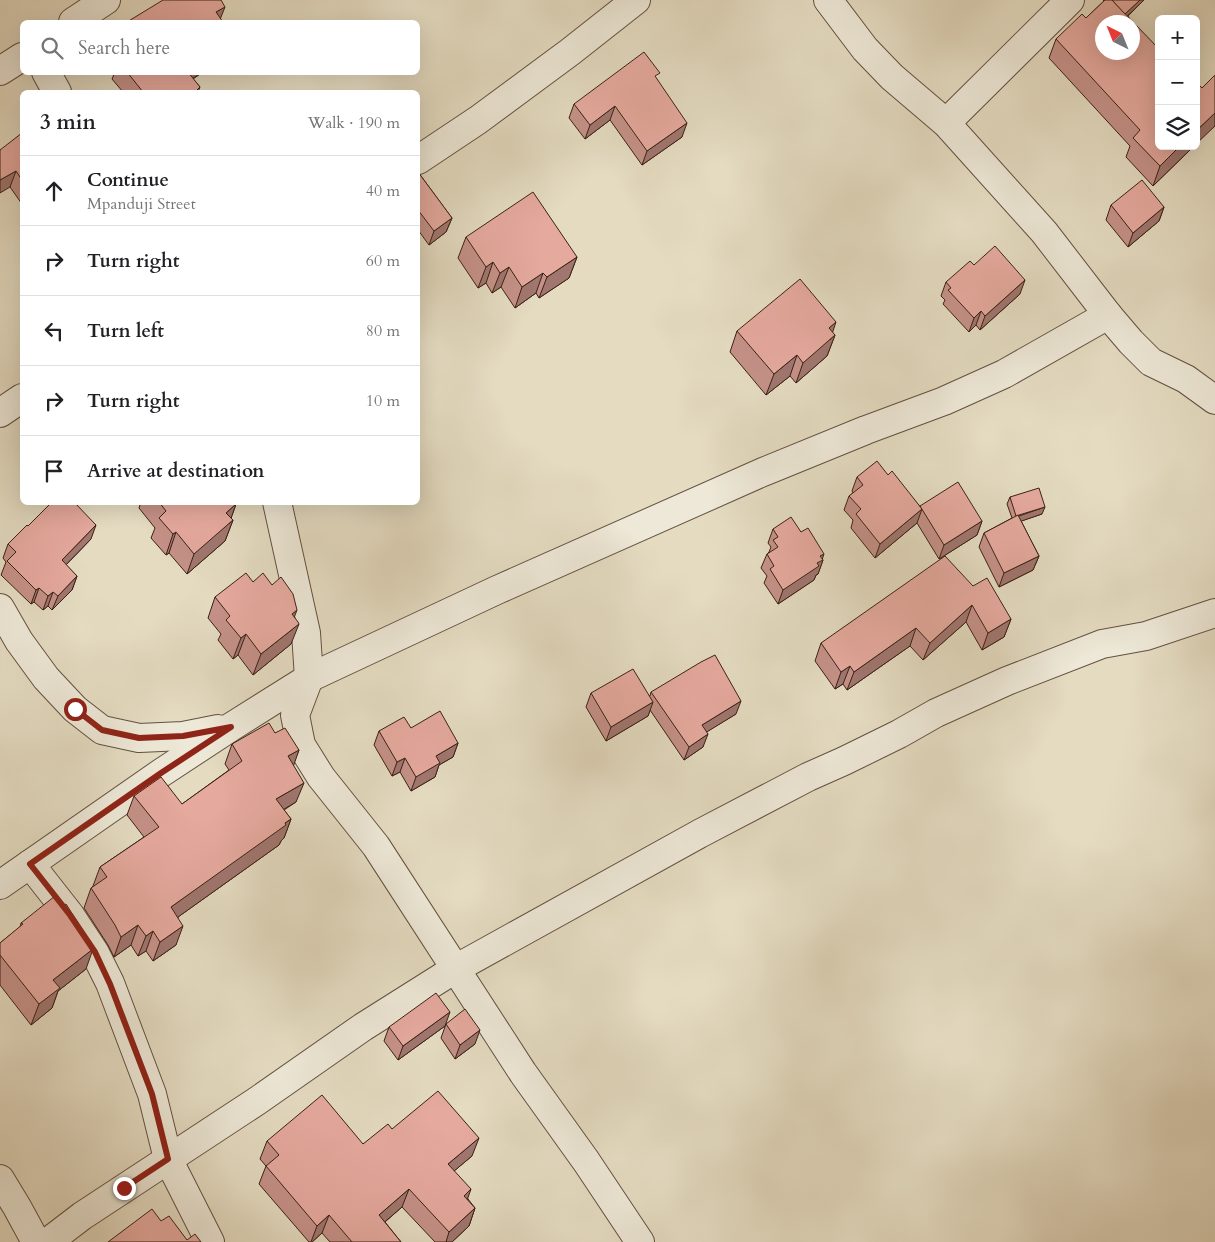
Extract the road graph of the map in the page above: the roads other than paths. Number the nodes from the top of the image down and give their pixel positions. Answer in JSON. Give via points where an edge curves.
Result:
{"nodes":[{"id":1,"x":106,"y":0,"type":"edge"},
{"id":2,"x":636,"y":0,"type":"edge"},
{"id":3,"x":828,"y":0,"type":"edge"},
{"id":4,"x":1070,"y":0,"type":"edge"},
{"id":5,"x":76,"y":20,"type":"edge"},
{"id":6,"x":20,"y":57,"type":"edge"},
{"id":7,"x":0,"y":71,"type":"edge"},
{"id":8,"x":48,"y":75,"type":"edge"},
{"id":9,"x":56,"y":90,"type":"edge"},
{"id":10,"x":946,"y":123,"type":"junction"},
{"id":11,"x":420,"y":159,"type":"edge"},
{"id":12,"x":1108,"y":316,"type":"junction"},
{"id":13,"x":20,"y":399,"type":"edge"},
{"id":14,"x":1215,"y":400,"type":"edge"},
{"id":15,"x":0,"y":413,"type":"edge"},
{"id":16,"x":278,"y":505,"type":"edge"},
{"id":17,"x":0,"y":608,"type":"edge"},
{"id":18,"x":1215,"y":613,"type":"edge"},
{"id":19,"x":309,"y":678,"type":"junction"},
{"id":20,"x":231,"y":727,"type":"junction"},
{"id":21,"x":30,"y":864,"type":"junction"},
{"id":22,"x":0,"y":886,"type":"edge"},
{"id":23,"x":455,"y":968,"type":"junction"},
{"id":24,"x":168,"y":1159,"type":"junction"},
{"id":25,"x":0,"y":1179,"type":"edge"},
{"id":26,"x":36,"y":1242,"type":"edge"},
{"id":27,"x":48,"y":1242,"type":"edge"},
{"id":28,"x":210,"y":1242,"type":"edge"},
{"id":29,"x":640,"y":1242,"type":"edge"}],
"edges":[{"from":1,"to":5,"type":"street"},
{"from":2,"to":11,"type":"street","via":[[478,120]]},
{"from":3,"to":10,"type":"street","via":[[865,49]]},
{"from":4,"to":10,"type":"street"},
{"from":6,"to":7,"type":"street"},
{"from":8,"to":9,"type":"street"},
{"from":10,"to":12,"type":"street","via":[[1044,232]]},
{"from":12,"to":14,"type":"street","via":[[1151,362],[1186,379]]},
{"from":12,"to":19,"type":"street","via":[[1004,374],[763,472]]},
{"from":13,"to":15,"type":"street"},
{"from":16,"to":19,"type":"street","via":[[306,633]]},
{"from":17,"to":20,"type":"street","via":[[46,678],[75,709],[102,730],[139,738],[183,736]]},
{"from":18,"to":23,"type":"street","via":[[1146,636],[1102,644],[936,713],[699,834]]},
{"from":19,"to":20,"type":"street"},
{"from":19,"to":23,"type":"street","via":[[295,715],[301,745],[321,777],[376,846]]},
{"from":20,"to":21,"type":"street"},
{"from":21,"to":22,"type":"street"},
{"from":21,"to":24,"type":"street","via":[[95,952],[110,984],[152,1094]]},
{"from":23,"to":24,"type":"street"},
{"from":23,"to":29,"type":"street"},
{"from":24,"to":27,"type":"street"},
{"from":24,"to":28,"type":"street"},
{"from":25,"to":26,"type":"street"}]}
